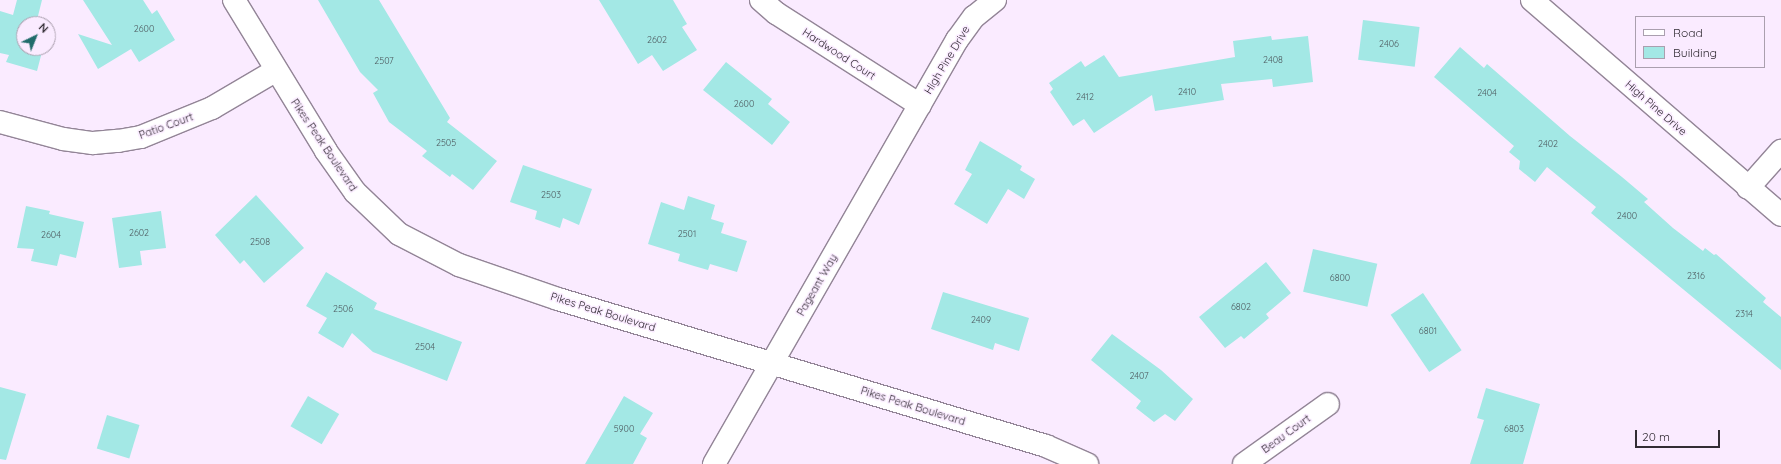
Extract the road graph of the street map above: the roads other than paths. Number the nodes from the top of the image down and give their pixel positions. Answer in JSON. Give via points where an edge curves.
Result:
{"nodes":[{"id":1,"x":234,"y":0,"type":"edge"},
{"id":2,"x":761,"y":0,"type":"edge"},
{"id":3,"x":995,"y":0,"type":"edge"},
{"id":4,"x":1532,"y":0,"type":"edge"},
{"id":5,"x":276,"y":71,"type":"junction"},
{"id":6,"x":920,"y":105,"type":"junction"},
{"id":7,"x":0,"y":122,"type":"edge"},
{"id":8,"x":1781,"y":151,"type":"edge"},
{"id":9,"x":1748,"y":188,"type":"junction"},
{"id":10,"x":1781,"y":215,"type":"edge"},
{"id":11,"x":773,"y":363,"type":"junction"},
{"id":12,"x":1328,"y":404,"type":"dead end"},
{"id":13,"x":714,"y":464,"type":"edge"},
{"id":14,"x":1087,"y":464,"type":"edge"},
{"id":15,"x":1244,"y":464,"type":"edge"}],
"edges":[{"from":1,"to":5,"type":"street","name":"Pikes Peak Boulevard"},
{"from":2,"to":6,"type":"street","name":"Hardwood Court","via":[[776,13]]},
{"from":3,"to":6,"type":"street","name":"High Pine Drive","via":[[974,17]]},
{"from":4,"to":9,"type":"street","name":"High Pine Drive"},
{"from":5,"to":7,"type":"street","name":"Patio Court","via":[[212,108],[142,137],[93,143],[63,139]]},
{"from":5,"to":11,"type":"street","name":"Pikes Peak Boulevard","via":[[354,192],[399,234],[459,265],[558,299]]},
{"from":6,"to":11,"type":"street","name":"Pageant Way"},
{"from":8,"to":9,"type":"street"},
{"from":9,"to":10,"type":"street","name":"High Pine Drive"},
{"from":11,"to":13,"type":"street","name":"Pageant Way"},
{"from":11,"to":14,"type":"street","name":"Pikes Peak Boulevard","via":[[1046,446]]},
{"from":12,"to":15,"type":"street","name":"Beau Court"}]}
